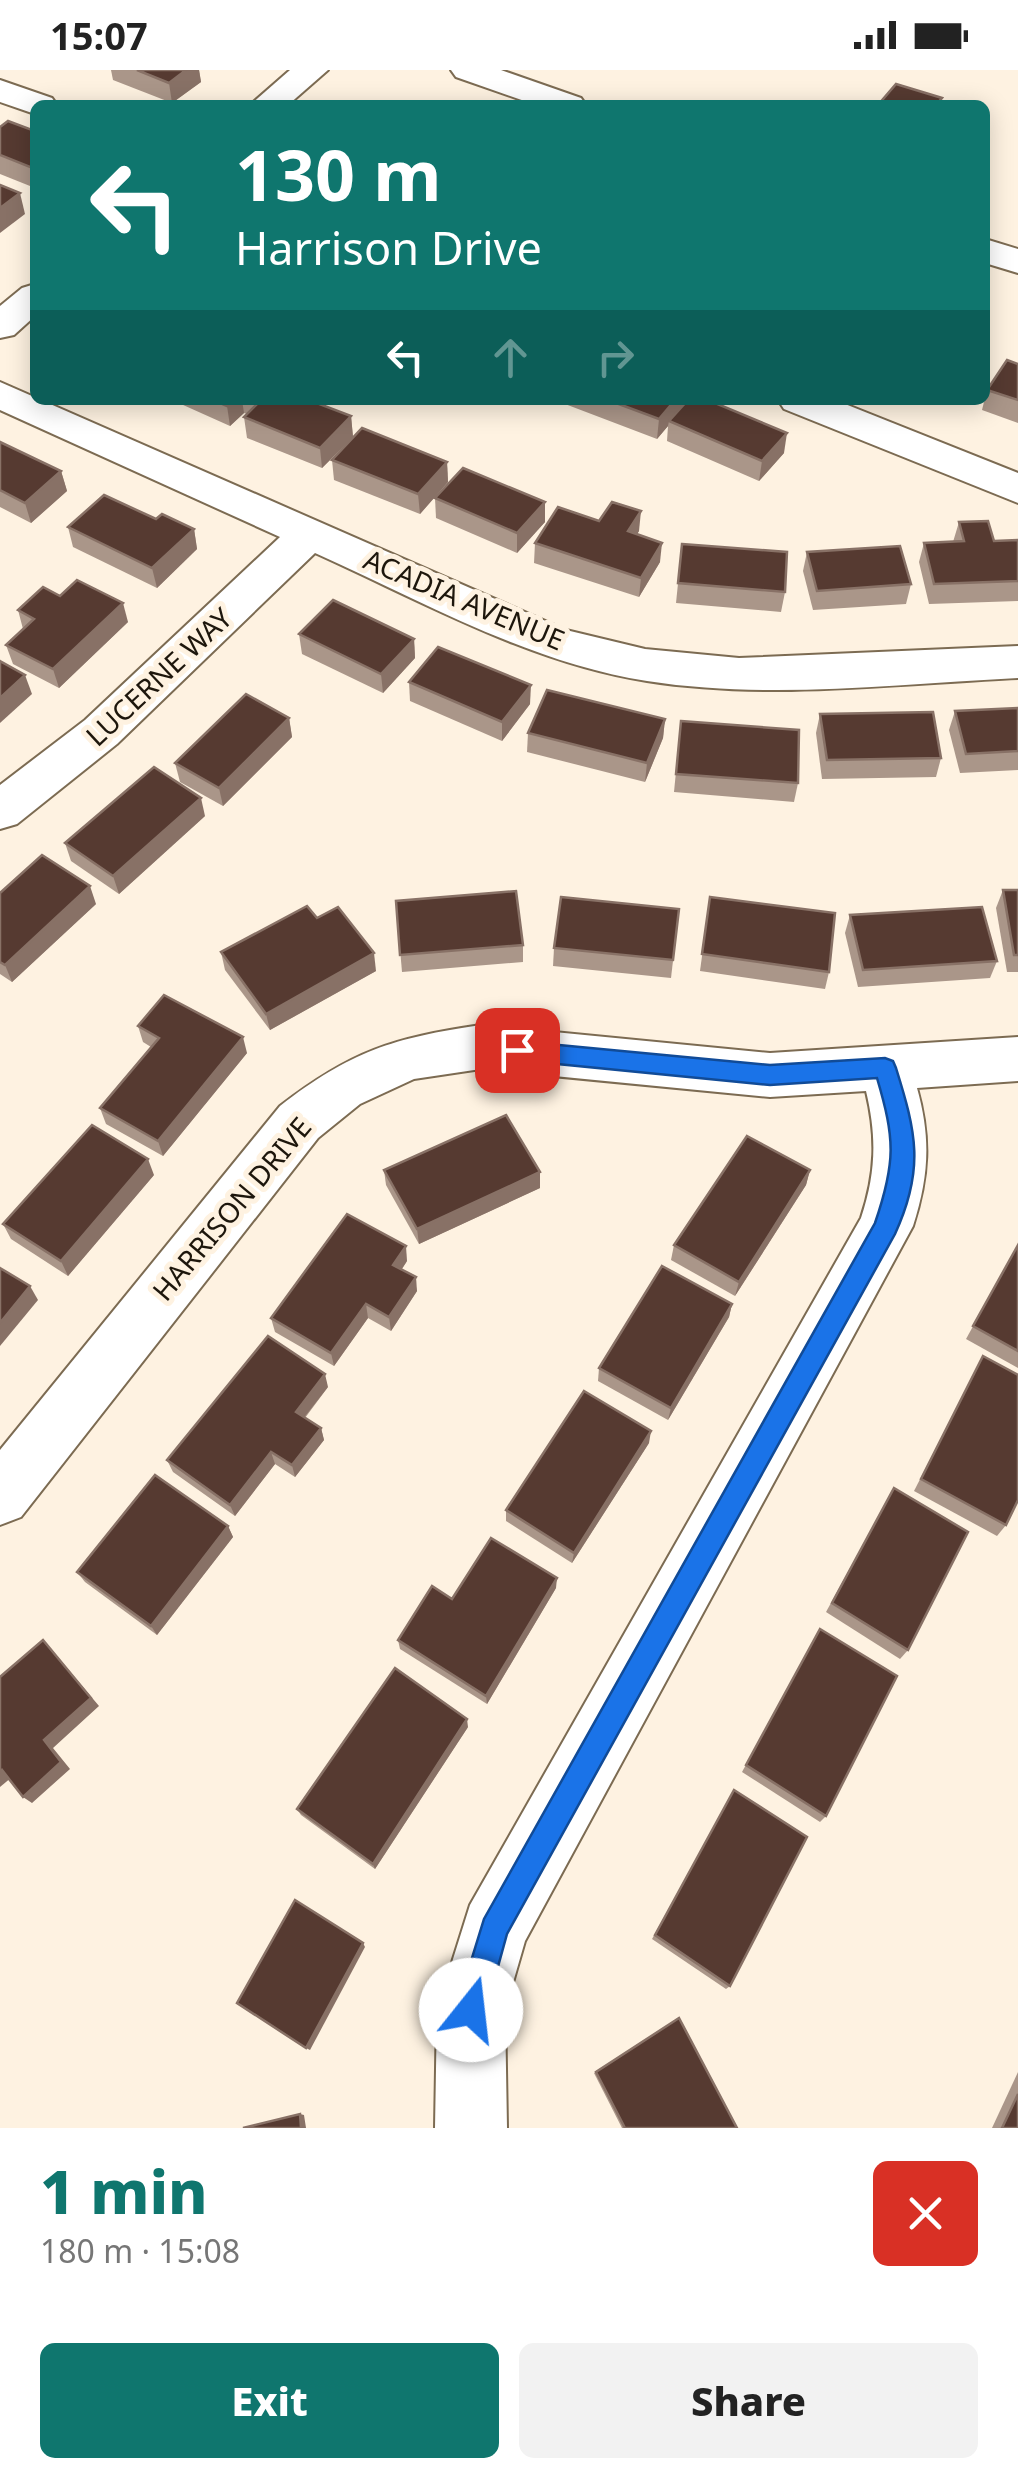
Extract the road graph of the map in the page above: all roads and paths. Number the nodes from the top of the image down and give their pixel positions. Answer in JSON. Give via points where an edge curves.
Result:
{"nodes":[{"id":1,"x":311,"y":70,"type":"edge"},
{"id":2,"x":468,"y":70,"type":"edge"},
{"id":3,"x":0,"y":90,"type":"edge"},
{"id":4,"x":274,"y":100,"type":"edge"},
{"id":5,"x":555,"y":100,"type":"edge"},
{"id":6,"x":30,"y":101,"type":"edge"},
{"id":7,"x":990,"y":252,"type":"edge"},
{"id":8,"x":1018,"y":262,"type":"edge"},
{"id":9,"x":30,"y":300,"type":"edge"},
{"id":10,"x":0,"y":326,"type":"edge"},
{"id":11,"x":0,"y":395,"type":"edge"},
{"id":12,"x":810,"y":405,"type":"edge"},
{"id":13,"x":1018,"y":489,"type":"edge"},
{"id":14,"x":310,"y":533,"type":"junction"},
{"id":15,"x":1018,"y":662,"type":"edge"},
{"id":16,"x":0,"y":812,"type":"edge"},
{"id":17,"x":1018,"y":1058,"type":"edge"},
{"id":18,"x":885,"y":1068,"type":"junction"},
{"id":19,"x":0,"y":1496,"type":"edge"},
{"id":20,"x":470,"y":2128,"type":"edge"}],
"edges":[{"from":1,"to":4,"type":"street"},
{"from":2,"to":5,"type":"street"},
{"from":3,"to":6,"type":"street"},
{"from":7,"to":8,"type":"street"},
{"from":9,"to":10,"type":"street"},
{"from":11,"to":14,"type":"street","name":"ACADIA AVENUE"},
{"from":12,"to":13,"type":"street"},
{"from":14,"to":15,"type":"street","name":"ACADIA AVENUE","via":[[514,628],[645,665],[739,674]]},
{"from":14,"to":16,"type":"street","name":"LUCERNE WAY","via":[[101,732]]},
{"from":17,"to":18,"type":"street","name":"HARRISON DRIVE"},
{"from":18,"to":19,"type":"street","name":"HARRISON DRIVE","via":[[770,1075],[480,1047],[407,1058],[342,1088],[299,1122]]},
{"from":18,"to":20,"type":"street","via":[[904,1130],[902,1179],[886,1226],[494,1929],[471,2010]]}]}
